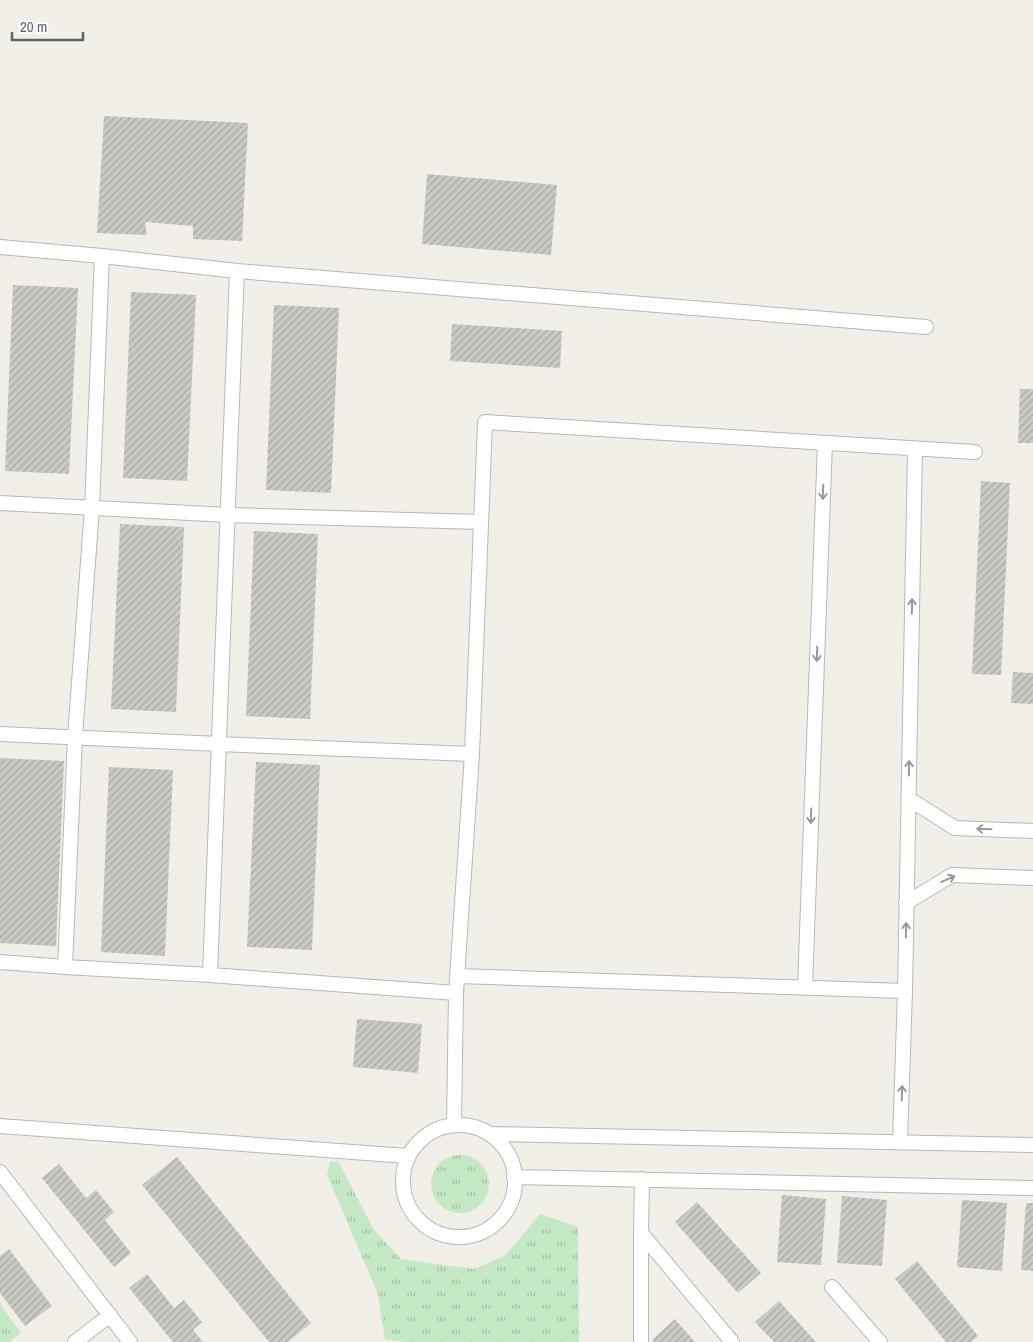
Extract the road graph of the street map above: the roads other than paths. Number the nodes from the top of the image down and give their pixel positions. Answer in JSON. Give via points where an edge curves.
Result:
{"nodes":[{"id":1,"x":0,"y":247,"type":"edge"},
{"id":2,"x":102,"y":256,"type":"junction"},
{"id":3,"x":238,"y":271,"type":"junction"},
{"id":4,"x":926,"y":327,"type":"dead end"},
{"id":5,"x":825,"y":443,"type":"junction"},
{"id":6,"x":916,"y":448,"type":"junction"},
{"id":7,"x":975,"y":452,"type":"dead end"},
{"id":8,"x":0,"y":503,"type":"edge"},
{"id":9,"x":92,"y":508,"type":"junction"},
{"id":10,"x":228,"y":515,"type":"junction"},
{"id":11,"x":481,"y":522,"type":"junction"},
{"id":12,"x":0,"y":734,"type":"edge"},
{"id":13,"x":75,"y":737,"type":"junction"},
{"id":14,"x":219,"y":744,"type":"junction"},
{"id":15,"x":472,"y":754,"type":"junction"},
{"id":16,"x":909,"y":800,"type":"junction"},
{"id":17,"x":1033,"y":831,"type":"edge"},
{"id":18,"x":1033,"y":878,"type":"edge"},
{"id":19,"x":906,"y":903,"type":"junction"},
{"id":20,"x":0,"y":962,"type":"edge"},
{"id":21,"x":65,"y":967,"type":"junction"},
{"id":22,"x":210,"y":975,"type":"junction"},
{"id":23,"x":458,"y":976,"type":"junction"},
{"id":24,"x":805,"y":987,"type":"junction"},
{"id":25,"x":905,"y":991,"type":"junction"},
{"id":26,"x":456,"y":993,"type":"junction"},
{"id":27,"x":454,"y":1124,"type":"junction"},
{"id":28,"x":0,"y":1126,"type":"edge"},
{"id":29,"x":491,"y":1134,"type":"junction"},
{"id":30,"x":900,"y":1142,"type":"junction"},
{"id":31,"x":1033,"y":1145,"type":"edge"},
{"id":32,"x":407,"y":1156,"type":"junction"},
{"id":33,"x":0,"y":1172,"type":"edge"},
{"id":34,"x":514,"y":1177,"type":"junction"},
{"id":35,"x":642,"y":1179,"type":"junction"},
{"id":36,"x":1033,"y":1188,"type":"edge"},
{"id":37,"x":641,"y":1233,"type":"junction"},
{"id":38,"x":832,"y":1287,"type":"dead end"},
{"id":39,"x":110,"y":1316,"type":"junction"},
{"id":40,"x":76,"y":1342,"type":"edge"},
{"id":41,"x":130,"y":1342,"type":"edge"},
{"id":42,"x":641,"y":1342,"type":"edge"},
{"id":43,"x":732,"y":1342,"type":"edge"},
{"id":44,"x":880,"y":1342,"type":"edge"}],
"edges":[{"from":1,"to":2,"type":"lane"},
{"from":2,"to":3,"type":"lane"},
{"from":2,"to":9,"type":"lane"},
{"from":3,"to":4,"type":"lane"},
{"from":3,"to":10,"type":"lane"},
{"from":5,"to":6,"type":"lane"},
{"from":5,"to":11,"type":"lane","via":[[485,422]]},
{"from":5,"to":24,"type":"lane","one_way":true},
{"from":6,"to":7,"type":"lane"},
{"from":16,"to":6,"type":"lane","one_way":true},
{"from":8,"to":9,"type":"lane"},
{"from":9,"to":10,"type":"lane"},
{"from":9,"to":13,"type":"lane"},
{"from":10,"to":11,"type":"lane"},
{"from":10,"to":14,"type":"lane"},
{"from":11,"to":15,"type":"lane"},
{"from":12,"to":13,"type":"lane"},
{"from":13,"to":14,"type":"lane"},
{"from":13,"to":21,"type":"lane"},
{"from":14,"to":15,"type":"lane"},
{"from":14,"to":22,"type":"lane"},
{"from":15,"to":23,"type":"lane"},
{"from":17,"to":16,"type":"lane","one_way":true,"via":[[955,828]]},
{"from":16,"to":19,"type":"lane"},
{"from":19,"to":18,"type":"lane","one_way":true,"via":[[952,875]]},
{"from":25,"to":19,"type":"lane","one_way":true},
{"from":20,"to":21,"type":"lane"},
{"from":21,"to":22,"type":"lane"},
{"from":22,"to":26,"type":"lane"},
{"from":23,"to":24,"type":"lane"},
{"from":23,"to":26,"type":"lane"},
{"from":24,"to":25,"type":"lane"},
{"from":30,"to":25,"type":"lane","one_way":true},
{"from":26,"to":27,"type":"lane"},
{"from":27,"to":29,"type":"lane","via":[[473,1126]]},
{"from":27,"to":32,"type":"lane","via":[[435,1129],[419,1140]]},
{"from":28,"to":32,"type":"lane"},
{"from":29,"to":30,"type":"lane"},
{"from":29,"to":34,"type":"lane","via":[[505,1148]]},
{"from":30,"to":31,"type":"lane"},
{"from":32,"to":34,"type":"lane","via":[[402,1173],[403,1191],[409,1208],[420,1222],[436,1233],[453,1237],[472,1236],[488,1229],[502,1217],[512,1202]]},
{"from":33,"to":39,"type":"lane"},
{"from":34,"to":35,"type":"lane"},
{"from":35,"to":36,"type":"lane"},
{"from":35,"to":37,"type":"lane"},
{"from":37,"to":42,"type":"lane"},
{"from":37,"to":43,"type":"lane"},
{"from":38,"to":44,"type":"lane"},
{"from":39,"to":40,"type":"lane"},
{"from":39,"to":41,"type":"lane"}]}
